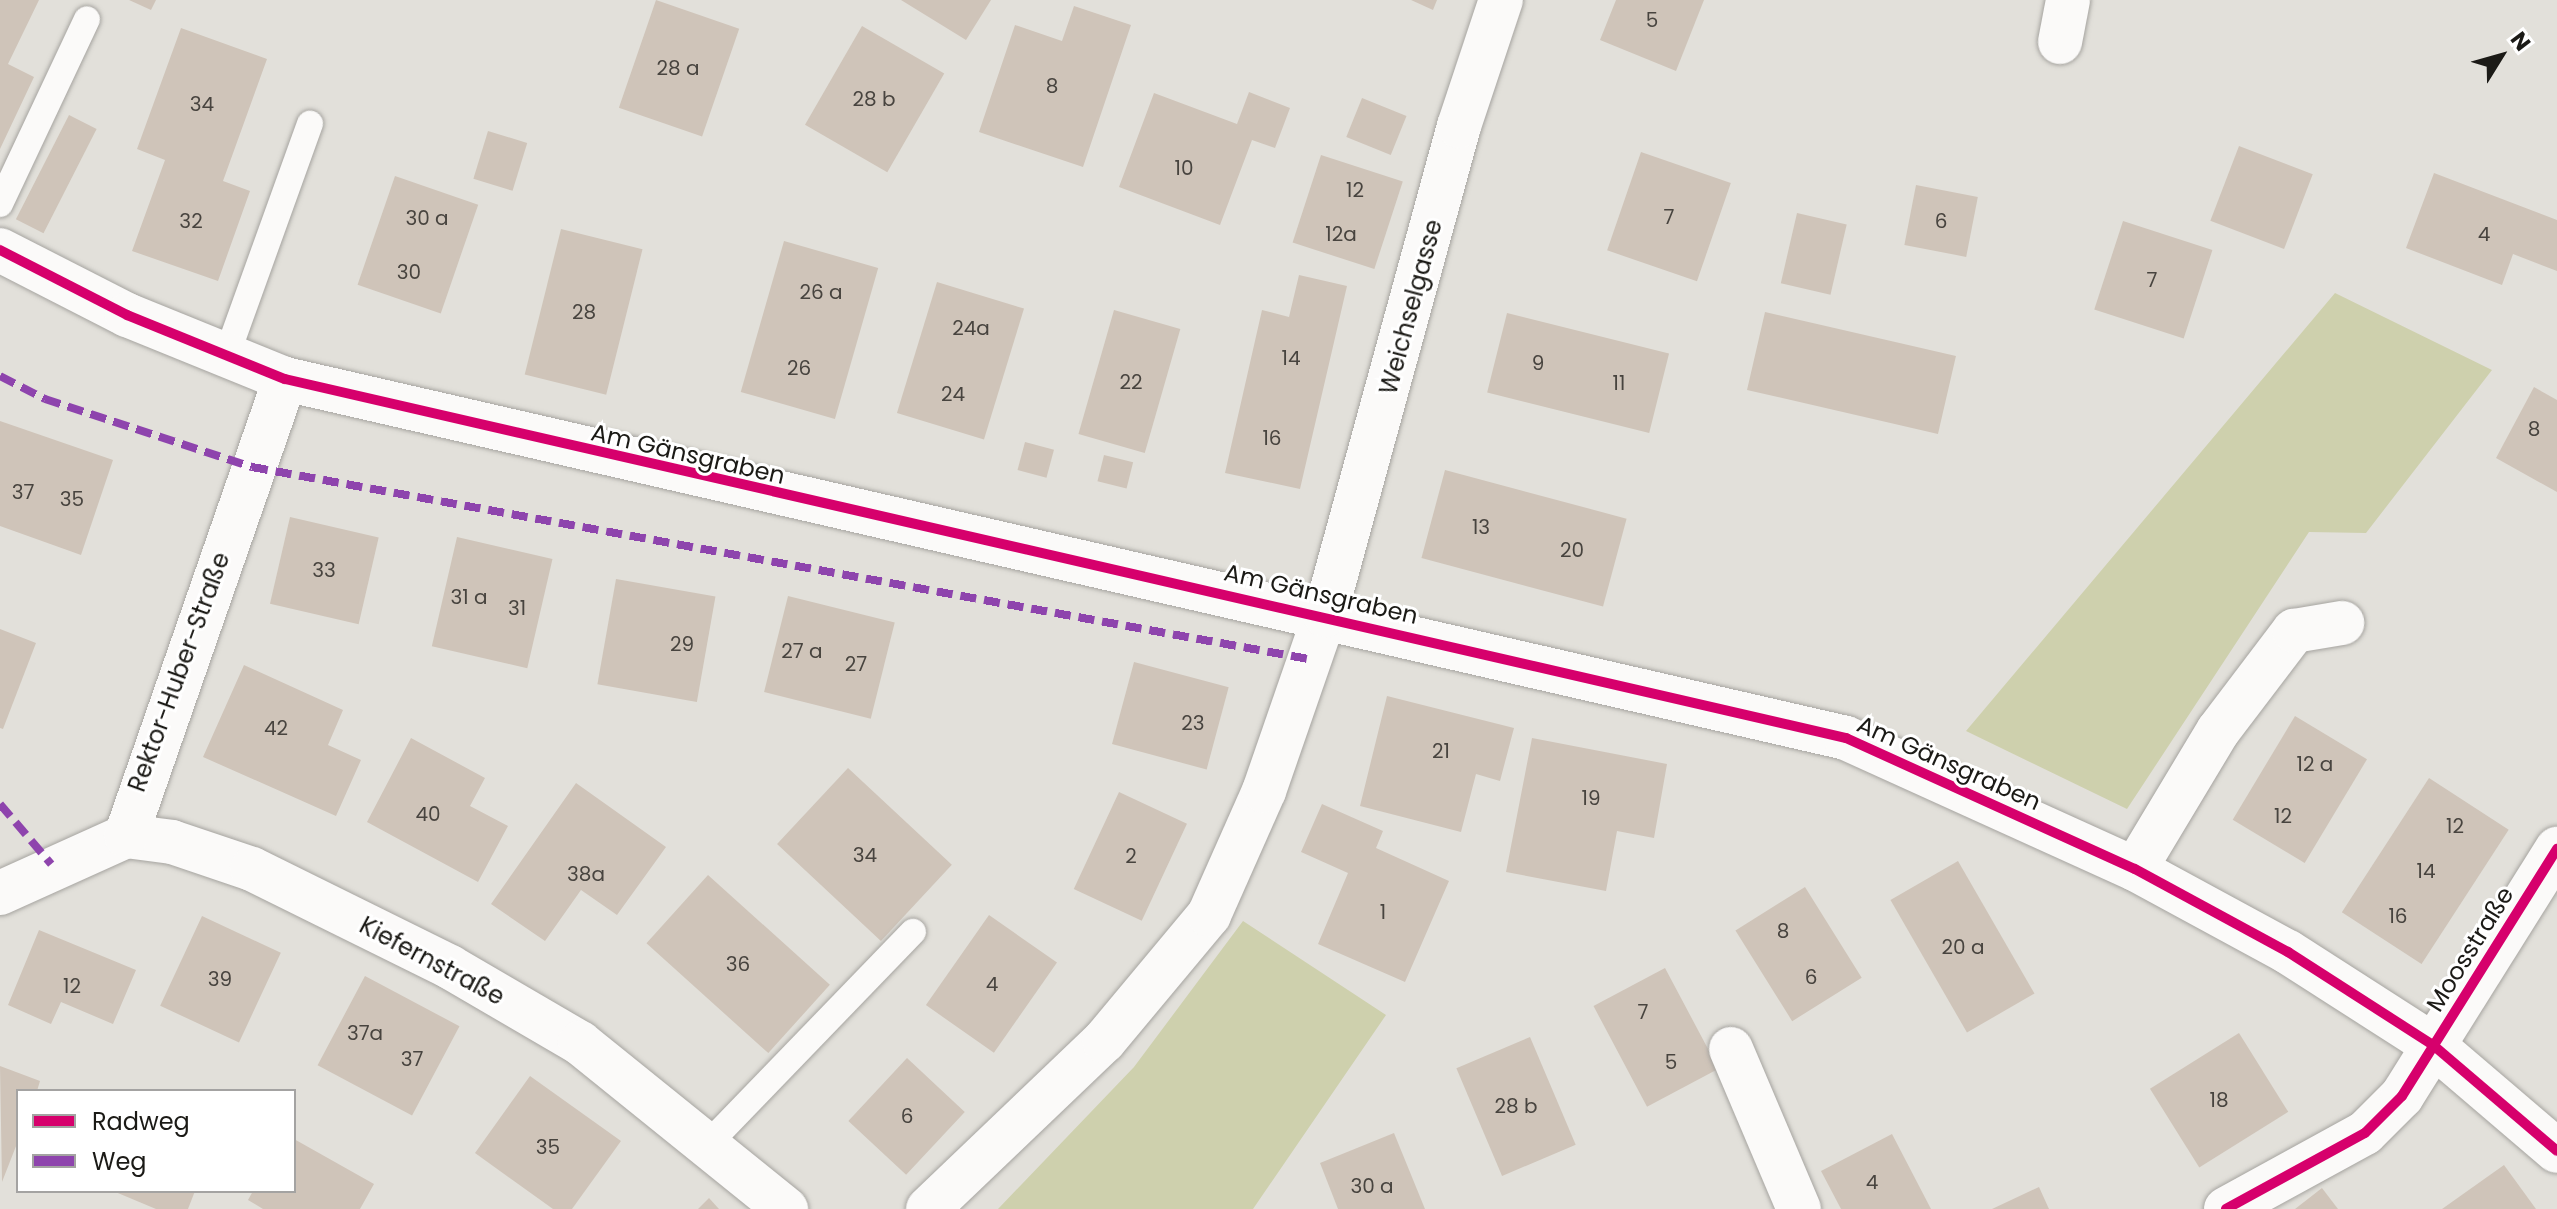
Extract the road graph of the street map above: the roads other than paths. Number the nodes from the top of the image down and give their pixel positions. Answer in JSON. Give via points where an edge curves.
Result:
{"nodes":[{"id":1,"x":1501,"y":0,"type":"edge"},
{"id":2,"x":87,"y":19,"type":"dead end"},
{"id":3,"x":310,"y":124,"type":"dead end"},
{"id":4,"x":0,"y":204,"type":"edge"},
{"id":5,"x":0,"y":250,"type":"edge"},
{"id":6,"x":226,"y":357,"type":"junction"},
{"id":7,"x":285,"y":379,"type":"junction"},
{"id":8,"x":1325,"y":615,"type":"junction"},
{"id":9,"x":2342,"y":623,"type":"dead end"},
{"id":10,"x":126,"y":836,"type":"junction"},
{"id":11,"x":2557,"y":849,"type":"edge"},
{"id":12,"x":2135,"y":869,"type":"junction"},
{"id":13,"x":0,"y":893,"type":"edge"},
{"id":14,"x":913,"y":932,"type":"dead end"},
{"id":15,"x":2433,"y":1045,"type":"junction"},
{"id":16,"x":1731,"y":1049,"type":"dead end"},
{"id":17,"x":708,"y":1144,"type":"junction"},
{"id":18,"x":2557,"y":1151,"type":"edge"},
{"id":19,"x":786,"y":1209,"type":"edge"},
{"id":20,"x":928,"y":1209,"type":"edge"},
{"id":21,"x":1799,"y":1209,"type":"edge"},
{"id":22,"x":2226,"y":1209,"type":"edge"}],
"edges":[{"from":1,"to":8,"type":"street","name":"Weichselgasse","via":[[1459,126]]},
{"from":2,"to":4,"type":"lane"},
{"from":3,"to":6,"type":"lane"},
{"from":5,"to":6,"type":"street","name":"Am Gänsgraben"},
{"from":6,"to":7,"type":"street","name":"Am Gänsgraben"},
{"from":7,"to":8,"type":"street","name":"Am Gänsgraben"},
{"from":7,"to":10,"type":"street","name":"Rektor-Huber-Straße"},
{"from":8,"to":12,"type":"street","name":"Am Gänsgraben","via":[[1846,738]]},
{"from":8,"to":20,"type":"street","name":"Weichselgasse","via":[[1264,791],[1209,915],[1104,1041]]},
{"from":9,"to":12,"type":"street","via":[[2294,631],[2218,731]]},
{"from":10,"to":13,"type":"street"},
{"from":10,"to":17,"type":"street","name":"Kiefernstraße","via":[[172,842],[252,869],[450,967],[580,1043]]},
{"from":11,"to":15,"type":"street","name":"Moosstraße"},
{"from":12,"to":15,"type":"street","name":"Am Gänsgraben","via":[[2288,952]]},
{"from":14,"to":17,"type":"lane"},
{"from":15,"to":18,"type":"street","name":"Am Gänsgraben"},
{"from":15,"to":22,"type":"street","name":"Moosstraße","via":[[2402,1096],[2365,1133]]},
{"from":16,"to":21,"type":"street"},
{"from":17,"to":19,"type":"street","name":"Kiefernstraße"}]}
